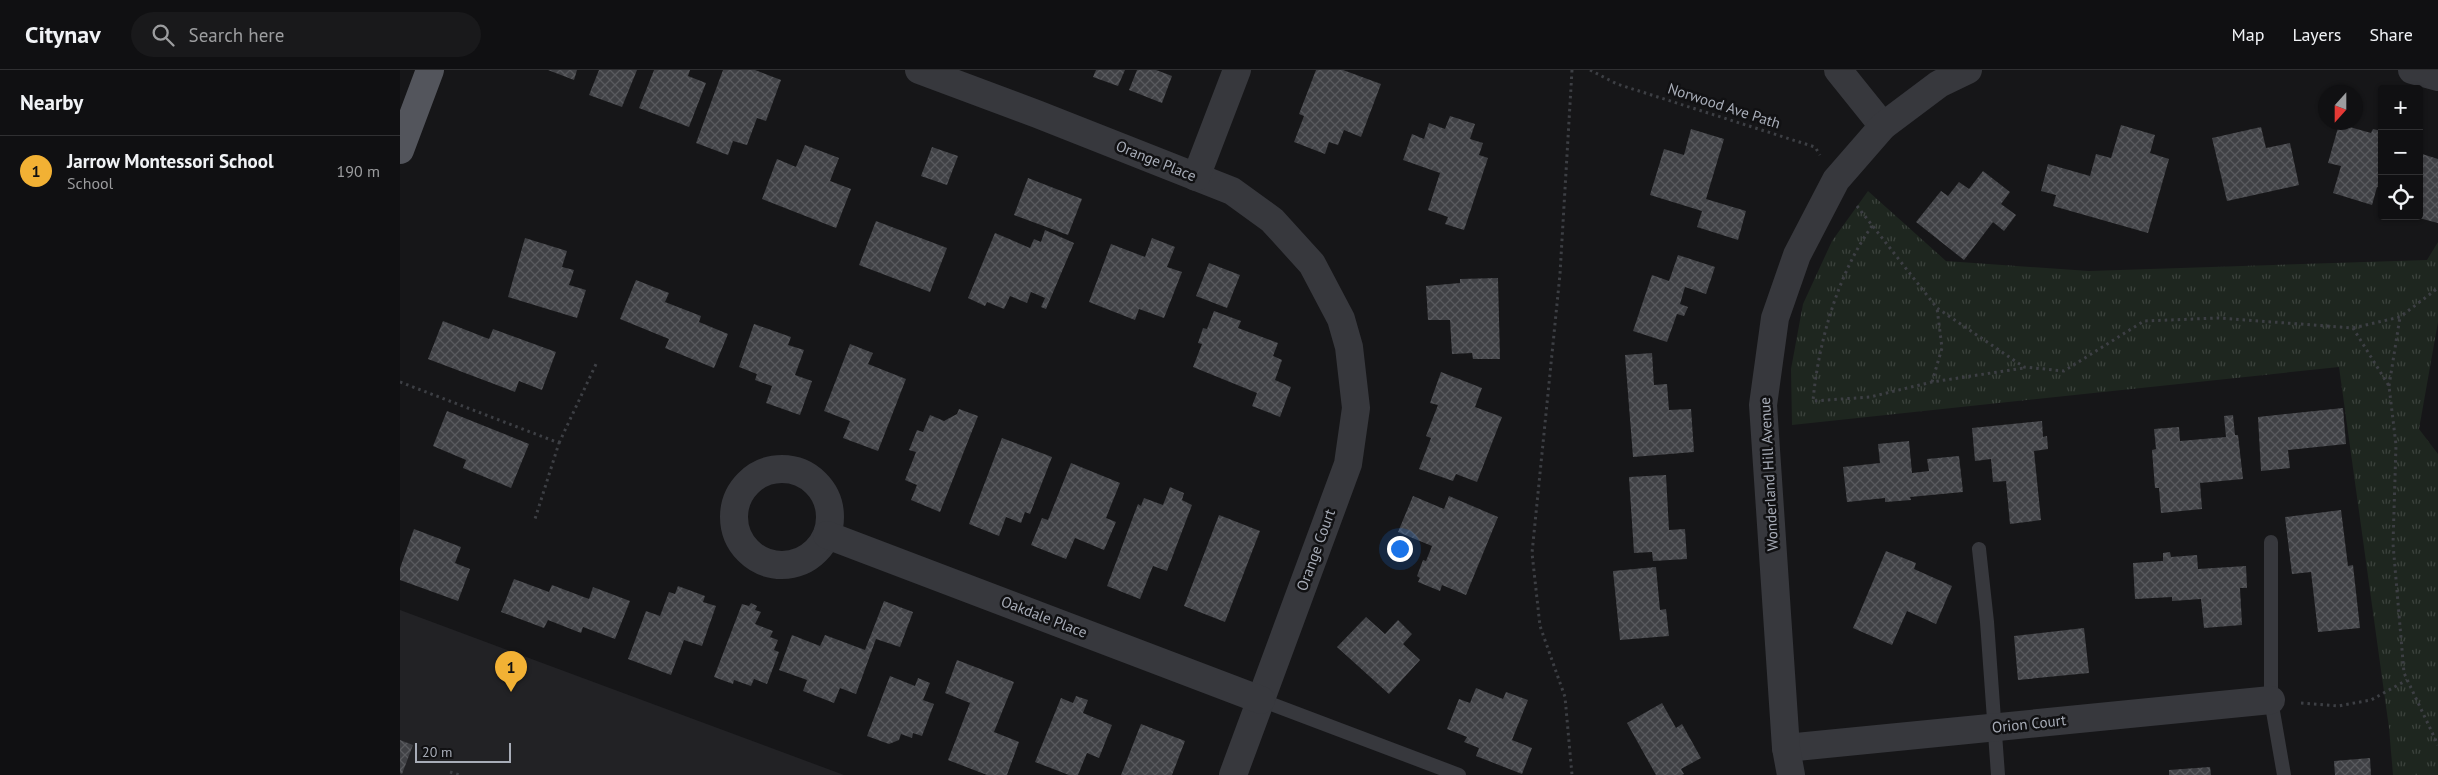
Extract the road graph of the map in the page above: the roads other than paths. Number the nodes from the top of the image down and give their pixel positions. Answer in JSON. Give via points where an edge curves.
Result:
{"nodes":[{"id":1,"x":430,"y":70,"type":"edge"},
{"id":2,"x":919,"y":70,"type":"edge"},
{"id":3,"x":1237,"y":70,"type":"edge"},
{"id":4,"x":1838,"y":70,"type":"edge"},
{"id":5,"x":1968,"y":70,"type":"edge"},
{"id":6,"x":2412,"y":70,"type":"edge"},
{"id":7,"x":2438,"y":77,"type":"edge"},
{"id":8,"x":1883,"y":126,"type":"junction"},
{"id":9,"x":400,"y":150,"type":"edge"},
{"id":10,"x":1196,"y":177,"type":"junction"},
{"id":11,"x":1341,"y":319,"type":"joint"},
{"id":12,"x":827,"y":535,"type":"dead end"},
{"id":13,"x":2271,"y":542,"type":"dead end"},
{"id":14,"x":1979,"y":549,"type":"dead end"},
{"id":15,"x":1261,"y":700,"type":"junction"},
{"id":16,"x":2271,"y":700,"type":"junction"},
{"id":17,"x":1995,"y":727,"type":"junction"},
{"id":18,"x":1786,"y":748,"type":"junction"},
{"id":19,"x":1233,"y":775,"type":"edge"},
{"id":20,"x":1459,"y":775,"type":"edge"},
{"id":21,"x":1791,"y":775,"type":"edge"},
{"id":22,"x":1998,"y":775,"type":"edge"},
{"id":23,"x":2284,"y":775,"type":"edge"}],
"edges":[{"from":1,"to":9,"type":"main road"},
{"from":2,"to":10,"type":"street","name":"Orange Place"},
{"from":3,"to":10,"type":"street"},
{"from":4,"to":8,"type":"street"},
{"from":5,"to":8,"type":"street","name":"Wonderland Hill Avenue","via":[[1939,84]]},
{"from":6,"to":7,"type":"street"},
{"from":8,"to":18,"type":"street","name":"Wonderland Hill Avenue","via":[[1836,180],[1797,255],[1776,318],[1763,405]]},
{"from":10,"to":11,"type":"street","name":"Orange Place","via":[[1232,191],[1272,220],[1312,264]]},
{"from":11,"to":15,"type":"street","name":"Orange Court","via":[[1349,347],[1356,408],[1348,464]]},
{"from":12,"to":15,"type":"street","name":"Oakdale Place"},
{"from":13,"to":16,"type":"lane"},
{"from":14,"to":17,"type":"lane"},
{"from":15,"to":19,"type":"street","name":"Orange Court"},
{"from":15,"to":20,"type":"lane"},
{"from":16,"to":17,"type":"street","name":"Orion Court"},
{"from":16,"to":23,"type":"lane"},
{"from":17,"to":18,"type":"street","name":"Orion Court"},
{"from":17,"to":22,"type":"lane"},
{"from":18,"to":21,"type":"street","name":"Wonderland Hill Avenue"}]}
